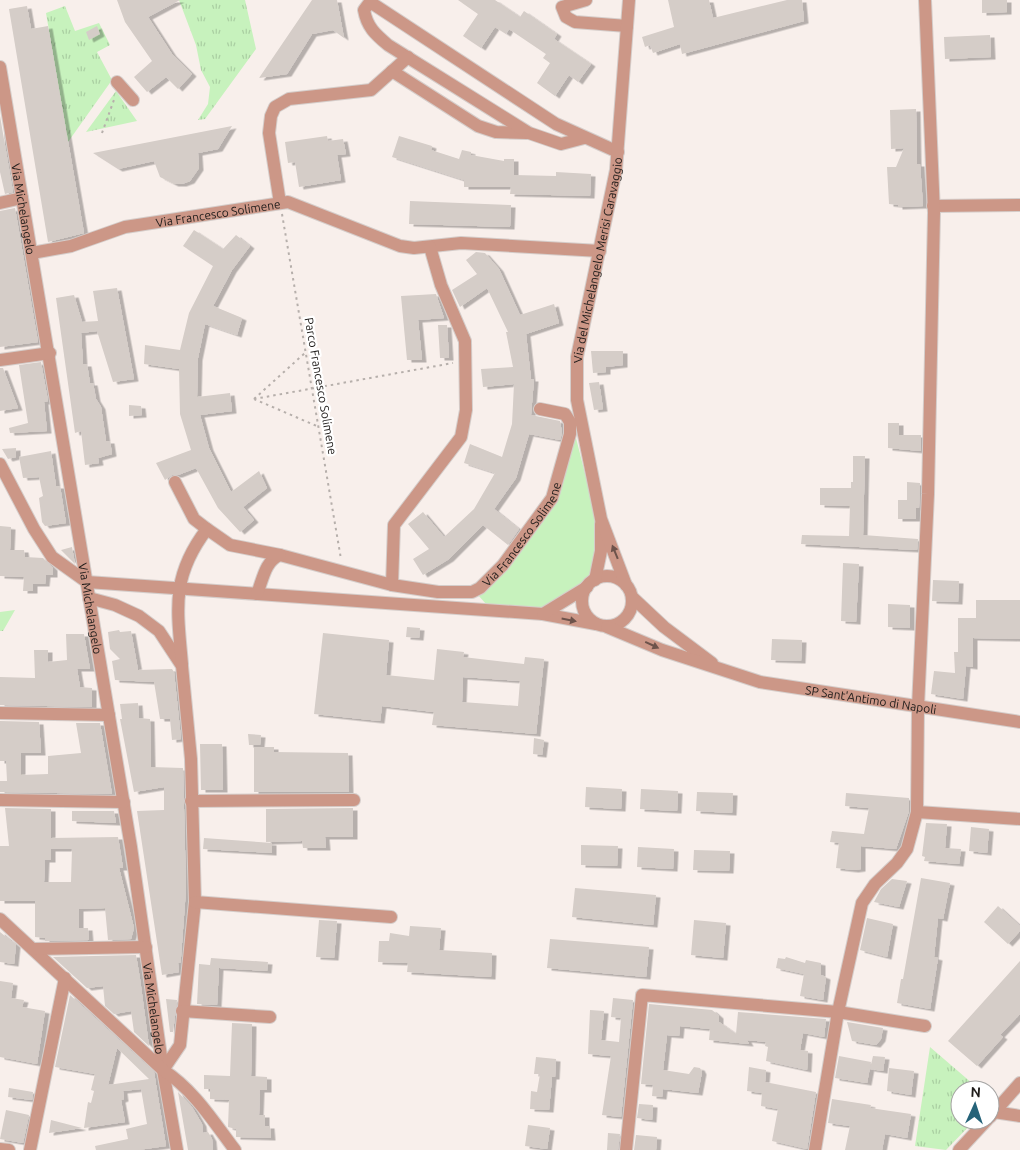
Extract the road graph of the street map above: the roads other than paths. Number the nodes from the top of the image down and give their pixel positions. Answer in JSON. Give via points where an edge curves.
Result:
{"nodes":[{"id":1,"x":586,"y":0,"type":"edge"},
{"id":2,"x":629,"y":0,"type":"edge"},
{"id":3,"x":925,"y":0,"type":"edge"},
{"id":4,"x":627,"y":26,"type":"junction"},
{"id":5,"x":408,"y":57,"type":"junction"},
{"id":6,"x":0,"y":67,"type":"edge"},
{"id":7,"x":392,"y":71,"type":"junction"},
{"id":8,"x":118,"y":84,"type":"road end"},
{"id":9,"x":133,"y":100,"type":"dead end"},
{"id":10,"x":4,"y":121,"type":"edge"},
{"id":11,"x":530,"y":133,"type":"junction"},
{"id":12,"x":584,"y":138,"type":"junction"},
{"id":13,"x":618,"y":152,"type":"junction"},
{"id":14,"x":22,"y":198,"type":"junction"},
{"id":15,"x":0,"y":202,"type":"edge"},
{"id":16,"x":280,"y":203,"type":"junction"},
{"id":17,"x":1020,"y":205,"type":"edge"},
{"id":18,"x":933,"y":206,"type":"junction"},
{"id":19,"x":430,"y":247,"type":"junction"},
{"id":20,"x":600,"y":250,"type":"junction"},
{"id":21,"x":32,"y":254,"type":"junction"},
{"id":22,"x":50,"y":353,"type":"junction"},
{"id":23,"x":0,"y":360,"type":"edge"},
{"id":24,"x":540,"y":409,"type":"dead end"},
{"id":25,"x":0,"y":464,"type":"edge"},
{"id":26,"x":175,"y":482,"type":"dead end"},
{"id":27,"x":601,"y":519,"type":"junction"},
{"id":28,"x":207,"y":530,"type":"junction"},
{"id":29,"x":280,"y":555,"type":"junction"},
{"id":30,"x":87,"y":582,"type":"junction"},
{"id":31,"x":591,"y":583,"type":"junction"},
{"id":32,"x":392,"y":585,"type":"junction"},
{"id":33,"x":178,"y":588,"type":"junction"},
{"id":34,"x":629,"y":591,"type":"junction"},
{"id":35,"x":257,"y":594,"type":"junction"},
{"id":36,"x":89,"y":598,"type":"junction"},
{"id":37,"x":543,"y":614,"type":"junction"},
{"id":38,"x":602,"y":625,"type":"junction"},
{"id":39,"x":182,"y":666,"type":"junction"},
{"id":40,"x":722,"y":670,"type":"junction"},
{"id":41,"x":918,"y":707,"type":"junction"},
{"id":42,"x":0,"y":713,"type":"edge"},
{"id":43,"x":109,"y":715,"type":"junction"},
{"id":44,"x":1020,"y":722,"type":"edge"},
{"id":45,"x":0,"y":800,"type":"edge"},
{"id":46,"x":354,"y":800,"type":"dead end"},
{"id":47,"x":191,"y":801,"type":"junction"},
{"id":48,"x":124,"y":802,"type":"junction"},
{"id":49,"x":917,"y":812,"type":"junction"},
{"id":50,"x":1020,"y":819,"type":"edge"},
{"id":51,"x":196,"y":902,"type":"junction"},
{"id":52,"x":391,"y":918,"type":"dead end"},
{"id":53,"x":0,"y":919,"type":"edge"},
{"id":54,"x":146,"y":947,"type":"junction"},
{"id":55,"x":33,"y":949,"type":"junction"},
{"id":56,"x":65,"y":978,"type":"junction"},
{"id":57,"x":182,"y":1011,"type":"junction"},
{"id":58,"x":838,"y":1012,"type":"junction"},
{"id":59,"x":270,"y":1017,"type":"dead end"},
{"id":60,"x":925,"y":1026,"type":"dead end"},
{"id":61,"x":163,"y":1070,"type":"junction"},
{"id":62,"x":1020,"y":1083,"type":"edge"},
{"id":63,"x":1000,"y":1105,"type":"edge"},
{"id":64,"x":1000,"y":1116,"type":"edge"},
{"id":65,"x":1020,"y":1116,"type":"edge"},
{"id":66,"x":977,"y":1130,"type":"edge"},
{"id":67,"x":0,"y":1149,"type":"edge"},
{"id":68,"x":9,"y":1150,"type":"edge"},
{"id":69,"x":30,"y":1150,"type":"edge"},
{"id":70,"x":176,"y":1150,"type":"edge"},
{"id":71,"x":235,"y":1150,"type":"edge"},
{"id":72,"x":626,"y":1150,"type":"edge"},
{"id":73,"x":815,"y":1150,"type":"edge"},
{"id":74,"x":959,"y":1150,"type":"edge"}],
"edges":[{"from":1,"to":4,"type":"street","via":[[562,7],[566,17],[575,22]]},
{"from":2,"to":4,"type":"street","name":"Via del Michelangelo Merisi Caravaggio"},
{"from":3,"to":18,"type":"street"},
{"from":4,"to":13,"type":"street","name":"Via del Michelangelo Merisi Caravaggio"},
{"from":5,"to":7,"type":"street"},
{"from":5,"to":11,"type":"street"},
{"from":5,"to":12,"type":"street","via":[[374,33],[366,22],[364,10],[370,2],[556,124]]},
{"from":6,"to":10,"type":"street","name":"Via Michelangelo"},
{"from":7,"to":11,"type":"street","via":[[478,126],[496,132]]},
{"from":7,"to":16,"type":"street","via":[[371,90],[289,99],[275,108],[268,133]]},
{"from":8,"to":9,"type":"street"},
{"from":10,"to":14,"type":"street","name":"Via Michelangelo"},
{"from":11,"to":12,"type":"street","via":[[562,144]]},
{"from":12,"to":13,"type":"street"},
{"from":13,"to":20,"type":"street","name":"Via del Michelangelo Merisi Caravaggio"},
{"from":14,"to":15,"type":"street"},
{"from":14,"to":21,"type":"street","name":"Via Michelangelo"},
{"from":16,"to":19,"type":"street","name":"Via Francesco Solimene","via":[[296,204],[400,246]]},
{"from":16,"to":21,"type":"street","name":"Via Francesco Solimene","via":[[125,227],[71,246]]},
{"from":17,"to":18,"type":"street"},
{"from":18,"to":41,"type":"street","via":[[928,494]]},
{"from":19,"to":20,"type":"street","name":"Via Francesco Solimene","via":[[462,243]]},
{"from":19,"to":32,"type":"street","via":[[441,285],[465,341],[466,410],[461,437],[394,525]]},
{"from":20,"to":27,"type":"street","name":"Via del Michelangelo Merisi Caravaggio","via":[[577,357],[576,400]]},
{"from":21,"to":22,"type":"street","name":"Via Michelangelo"},
{"from":22,"to":23,"type":"street"},
{"from":22,"to":30,"type":"street","name":"Via Michelangelo"},
{"from":24,"to":32,"type":"street","name":"Via Francesco Solimene","via":[[565,414],[570,422],[570,434],[552,498],[503,565],[472,592],[438,592]]},
{"from":25,"to":30,"type":"street","via":[[52,557]]},
{"from":26,"to":28,"type":"street","name":"Via Francesco Solimene","via":[[194,519]]},
{"from":27,"to":31,"type":"street","name":"Via del Michelangelo Merisi Caravaggio","via":[[601,551]]},
{"from":34,"to":27,"type":"street","name":"Via del Michelangelo Merisi Caravaggio","one_way":true},
{"from":28,"to":29,"type":"street","name":"Via Francesco Solimene","via":[[230,545]]},
{"from":28,"to":33,"type":"street","via":[[188,558]]},
{"from":29,"to":32,"type":"street","name":"Via Francesco Solimene"},
{"from":29,"to":35,"type":"street","via":[[268,564]]},
{"from":30,"to":33,"type":"street","name":"SP Sant'Antimo di Napoli"},
{"from":30,"to":36,"type":"street","name":"Via Michelangelo"},
{"from":31,"to":34,"type":"street","via":[[602,577],[615,578]]},
{"from":31,"to":37,"type":"street"},
{"from":31,"to":38,"type":"street","via":[[582,604],[584,612]]},
{"from":33,"to":35,"type":"street","name":"SP Sant'Antimo di Napoli"},
{"from":33,"to":39,"type":"street"},
{"from":34,"to":38,"type":"street","via":[[632,604],[626,618]]},
{"from":34,"to":40,"type":"street","name":"SP Sant'Antimo di Napoli","via":[[664,627]]},
{"from":35,"to":37,"type":"street","name":"SP Sant'Antimo di Napoli"},
{"from":36,"to":39,"type":"street","via":[[139,616],[159,631]]},
{"from":36,"to":43,"type":"street","name":"Via Michelangelo"},
{"from":37,"to":38,"type":"street","name":"SP Sant'Antimo di Napoli","one_way":true},
{"from":38,"to":40,"type":"street","name":"SP Sant'Antimo di Napoli","one_way":true},
{"from":39,"to":47,"type":"street","via":[[191,759]]},
{"from":40,"to":41,"type":"street","name":"SP Sant'Antimo di Napoli","via":[[760,682]]},
{"from":41,"to":44,"type":"street","name":"SP Sant'Antimo di Napoli"},
{"from":41,"to":49,"type":"street"},
{"from":42,"to":43,"type":"street"},
{"from":43,"to":48,"type":"street","name":"Via Michelangelo"},
{"from":45,"to":48,"type":"street"},
{"from":46,"to":47,"type":"street"},
{"from":47,"to":51,"type":"street"},
{"from":48,"to":54,"type":"street","name":"Via Michelangelo"},
{"from":49,"to":50,"type":"street"},
{"from":49,"to":58,"type":"street","via":[[906,849],[862,903]]},
{"from":51,"to":52,"type":"street"},
{"from":51,"to":57,"type":"street"},
{"from":53,"to":55,"type":"street"},
{"from":54,"to":55,"type":"street"},
{"from":54,"to":61,"type":"street","name":"Via Michelangelo"},
{"from":55,"to":56,"type":"street"},
{"from":56,"to":61,"type":"street"},
{"from":56,"to":69,"type":"street"},
{"from":57,"to":59,"type":"street"},
{"from":57,"to":61,"type":"street","via":[[180,1045]]},
{"from":58,"to":60,"type":"street"},
{"from":58,"to":72,"type":"street","via":[[642,995]]},
{"from":58,"to":73,"type":"street"},
{"from":61,"to":70,"type":"street","name":"Via Michelangelo"},
{"from":61,"to":71,"type":"street","via":[[198,1100]]},
{"from":62,"to":63,"type":"street"},
{"from":64,"to":65,"type":"street"},
{"from":66,"to":74,"type":"street"},
{"from":67,"to":68,"type":"street"}]}
